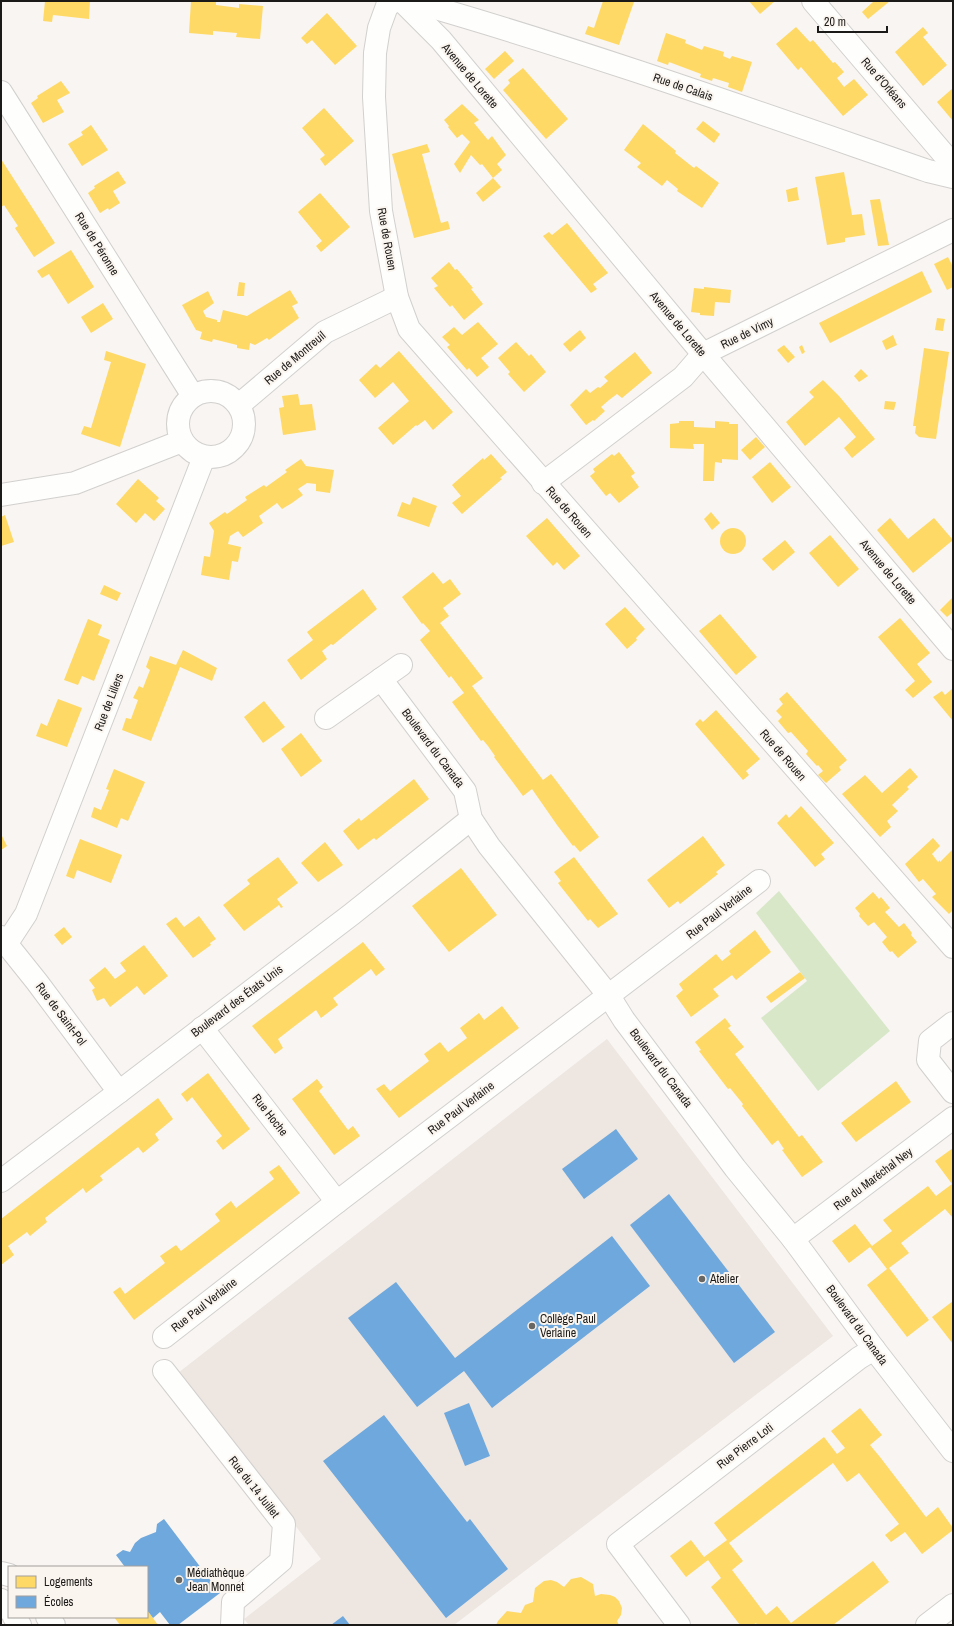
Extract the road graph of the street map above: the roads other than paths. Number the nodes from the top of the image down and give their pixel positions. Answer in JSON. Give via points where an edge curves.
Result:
{"nodes":[{"id":1,"x":394,"y":1,"type":"edge"},
{"id":2,"x":402,"y":1,"type":"edge"},
{"id":3,"x":411,"y":1,"type":"edge"},
{"id":4,"x":814,"y":1,"type":"edge"},
{"id":5,"x":1,"y":92,"type":"edge"},
{"id":6,"x":953,"y":165,"type":"edge"},
{"id":7,"x":953,"y":177,"type":"edge"},
{"id":8,"x":953,"y":230,"type":"edge"},
{"id":9,"x":397,"y":297,"type":"junction"},
{"id":10,"x":703,"y":354,"type":"junction"},
{"id":11,"x":193,"y":396,"type":"junction"},
{"id":12,"x":239,"y":406,"type":"junction"},
{"id":13,"x":182,"y":441,"type":"junction"},
{"id":14,"x":204,"y":457,"type":"junction"},
{"id":15,"x":543,"y":483,"type":"junction"},
{"id":16,"x":1,"y":495,"type":"edge"},
{"id":17,"x":953,"y":649,"type":"edge"},
{"id":18,"x":401,"y":665,"type":"dead end"},
{"id":19,"x":381,"y":679,"type":"junction"},
{"id":20,"x":326,"y":718,"type":"dead end"},
{"id":21,"x":471,"y":819,"type":"junction"},
{"id":22,"x":759,"y":881,"type":"dead end"},
{"id":23,"x":4,"y":940,"type":"edge"},
{"id":24,"x":953,"y":947,"type":"edge"},
{"id":25,"x":608,"y":996,"type":"junction"},
{"id":26,"x":953,"y":1023,"type":"edge"},
{"id":27,"x":202,"y":1028,"type":"junction"},
{"id":28,"x":119,"y":1092,"type":"junction"},
{"id":29,"x":953,"y":1092,"type":"edge"},
{"id":30,"x":953,"y":1118,"type":"edge"},
{"id":31,"x":1,"y":1181,"type":"edge"},
{"id":32,"x":338,"y":1202,"type":"junction"},
{"id":33,"x":793,"y":1239,"type":"junction"},
{"id":34,"x":164,"y":1337,"type":"dead end"},
{"id":35,"x":874,"y":1349,"type":"junction"},
{"id":36,"x":164,"y":1371,"type":"dead end"},
{"id":37,"x":953,"y":1451,"type":"edge"},
{"id":38,"x":1,"y":1600,"type":"edge"},
{"id":39,"x":953,"y":1605,"type":"edge"},
{"id":40,"x":8,"y":1609,"type":"edge"},
{"id":41,"x":232,"y":1625,"type":"edge"},
{"id":42,"x":679,"y":1625,"type":"edge"},
{"id":43,"x":927,"y":1625,"type":"edge"}],
"edges":[{"from":1,"to":9,"type":"street","name":"Rue de Rouen","via":[[387,6],[379,28],[374,97],[381,211]]},
{"from":2,"to":10,"type":"street","name":"Avenue de Lorette","via":[[441,40]]},
{"from":3,"to":7,"type":"street","name":"Rue de Calais","via":[[636,71]]},
{"from":4,"to":6,"type":"street","name":"Rue d'Orléans"},
{"from":5,"to":11,"type":"street","name":"Rue de Péronne"},
{"from":8,"to":10,"type":"street","name":"Rue de Vimy"},
{"from":9,"to":12,"type":"street","name":"Rue de Montreuil","via":[[325,332]]},
{"from":9,"to":15,"type":"street","name":"Rue de Rouen","via":[[409,329]]},
{"from":10,"to":15,"type":"street","name":"Rue de Vimy","via":[[683,377]]},
{"from":10,"to":17,"type":"street","name":"Avenue de Lorette"},
{"from":11,"to":12,"type":"street","via":[[207,391],[222,392]]},
{"from":11,"to":13,"type":"street","via":[[180,411],[178,431]]},
{"from":12,"to":14,"type":"street","via":[[244,420],[243,434],[238,444],[230,452]]},
{"from":13,"to":14,"type":"street","via":[[193,453]]},
{"from":13,"to":16,"type":"street","via":[[75,483]]},
{"from":14,"to":23,"type":"street","name":"Rue de Lillers","via":[[26,914]]},
{"from":15,"to":24,"type":"street","name":"Rue de Rouen"},
{"from":18,"to":19,"type":"street"},
{"from":19,"to":20,"type":"street"},
{"from":19,"to":21,"type":"street","name":"Boulevard du Canada","via":[[465,791]]},
{"from":21,"to":25,"type":"street","name":"Boulevard du Canada","via":[[489,846]]},
{"from":21,"to":27,"type":"street","name":"Boulevard des États Unis","via":[[352,914]]},
{"from":22,"to":25,"type":"street","name":"Rue Paul Verlaine"},
{"from":23,"to":28,"type":"street","name":"Rue de Saint-Pol"},
{"from":25,"to":32,"type":"street","name":"Rue Paul Verlaine"},
{"from":25,"to":33,"type":"street","name":"Boulevard du Canada","via":[[735,1168]]},
{"from":26,"to":29,"type":"street","via":[[930,1041],[928,1060]]},
{"from":27,"to":28,"type":"street","name":"Boulevard des États Unis"},
{"from":27,"to":32,"type":"street","name":"Rue Hoche"},
{"from":28,"to":31,"type":"street","name":"Boulevard des États Unis"},
{"from":30,"to":33,"type":"street","name":"Rue du Maréchal Ney"},
{"from":32,"to":34,"type":"street","name":"Rue Paul Verlaine"},
{"from":33,"to":35,"type":"street","name":"Boulevard du Canada"},
{"from":35,"to":37,"type":"street","name":"Boulevard du Canada"},
{"from":35,"to":42,"type":"street","name":"Rue Pierre Loti","via":[[618,1544]]},
{"from":36,"to":41,"type":"street","name":"Rue du 14 Juillet","via":[[284,1524],[281,1561],[234,1602]]},
{"from":38,"to":40,"type":"street"},
{"from":39,"to":43,"type":"street"}]}
